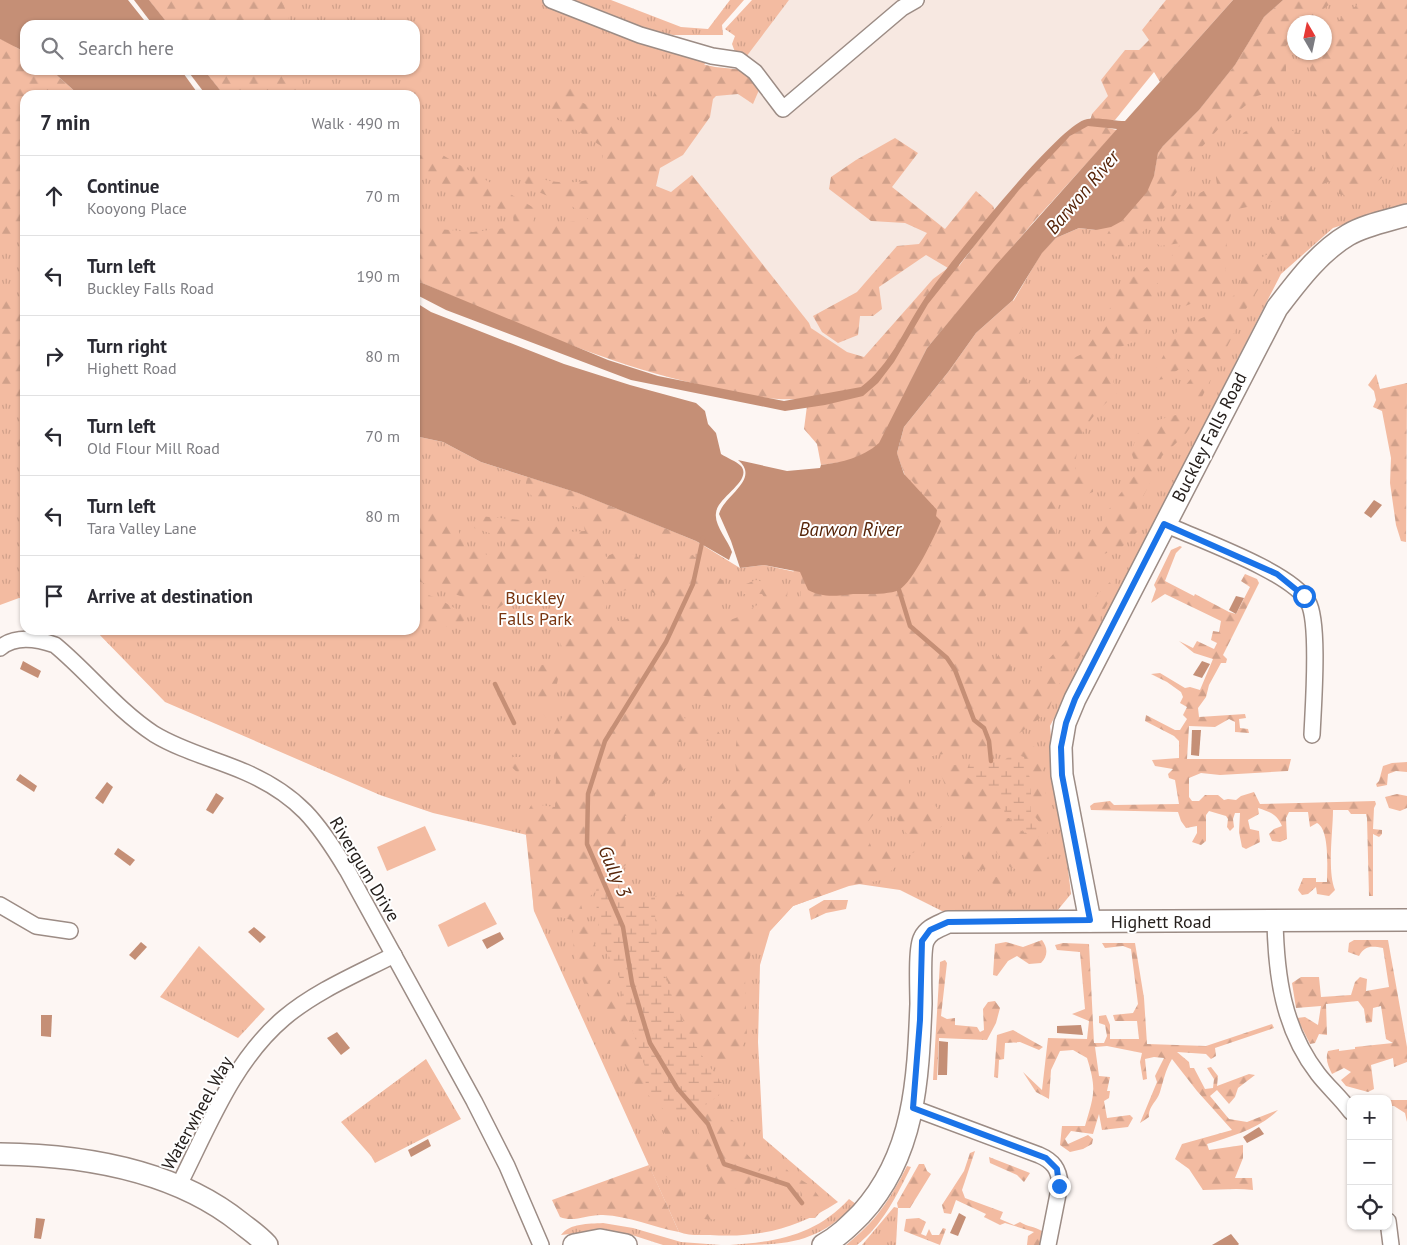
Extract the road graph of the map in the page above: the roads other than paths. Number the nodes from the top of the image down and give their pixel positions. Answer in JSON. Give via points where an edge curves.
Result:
{"nodes":[{"id":1,"x":551,"y":0,"type":"edge"},
{"id":2,"x":916,"y":0,"type":"edge"},
{"id":3,"x":1407,"y":215,"type":"edge"},
{"id":4,"x":1164,"y":524,"type":"junction"},
{"id":5,"x":0,"y":648,"type":"edge"},
{"id":6,"x":1312,"y":735,"type":"dead end"},
{"id":7,"x":0,"y":905,"type":"edge"},
{"id":8,"x":1090,"y":920,"type":"junction"},
{"id":9,"x":1274,"y":920,"type":"junction"},
{"id":10,"x":1407,"y":920,"type":"edge"},
{"id":11,"x":70,"y":931,"type":"dead end"},
{"id":12,"x":394,"y":955,"type":"junction"},
{"id":13,"x":1347,"y":1107,"type":"edge"},
{"id":14,"x":913,"y":1108,"type":"junction"},
{"id":15,"x":0,"y":1154,"type":"edge"},
{"id":16,"x":179,"y":1186,"type":"junction"},
{"id":17,"x":1389,"y":1230,"type":"edge"},
{"id":18,"x":266,"y":1245,"type":"edge"},
{"id":19,"x":540,"y":1245,"type":"edge"},
{"id":20,"x":574,"y":1245,"type":"edge"},
{"id":21,"x":626,"y":1245,"type":"edge"},
{"id":22,"x":823,"y":1245,"type":"edge"},
{"id":23,"x":1048,"y":1245,"type":"edge"},
{"id":24,"x":1391,"y":1245,"type":"edge"}],
"edges":[{"from":1,"to":2,"type":"street","via":[[640,35],[712,56],[740,60],[755,72],[783,109],[902,8]]},
{"from":3,"to":4,"type":"street","name":"Buckley Falls Road","via":[[1348,235],[1332,246],[1297,282],[1260,338]]},
{"from":4,"to":6,"type":"street","via":[[1277,574],[1310,603],[1314,627]]},
{"from":4,"to":8,"type":"street","name":"Buckley Falls Road","via":[[1075,699],[1061,747],[1062,775]]},
{"from":5,"to":12,"type":"street","name":"Rivergum Drive","via":[[18,640],[31,639],[55,645],[131,718],[154,733],[170,743],[246,772],[289,796],[326,835]]},
{"from":7,"to":11,"type":"street","via":[[36,926]]},
{"from":8,"to":9,"type":"street","name":"Highett Road"},
{"from":8,"to":14,"type":"street","name":"Highett Road","via":[[948,922],[930,930],[922,941]]},
{"from":9,"to":10,"type":"street","name":"Highett Road"},
{"from":9,"to":13,"type":"street","via":[[1277,970],[1285,1010],[1310,1062]]},
{"from":12,"to":16,"type":"street","name":"Waterwheel Way","via":[[311,999],[270,1032],[235,1075]]},
{"from":12,"to":19,"type":"street","name":"Rivergum Drive","via":[[507,1166]]},
{"from":14,"to":22,"type":"street","via":[[887,1181],[850,1225]]},
{"from":14,"to":23,"type":"street","via":[[1043,1157],[1053,1164],[1060,1184]]},
{"from":15,"to":16,"type":"street","via":[[48,1154],[142,1174]]},
{"from":16,"to":18,"type":"street","via":[[220,1206]]},
{"from":17,"to":24,"type":"street"},
{"from":20,"to":21,"type":"street","via":[[600,1240]]}]}
